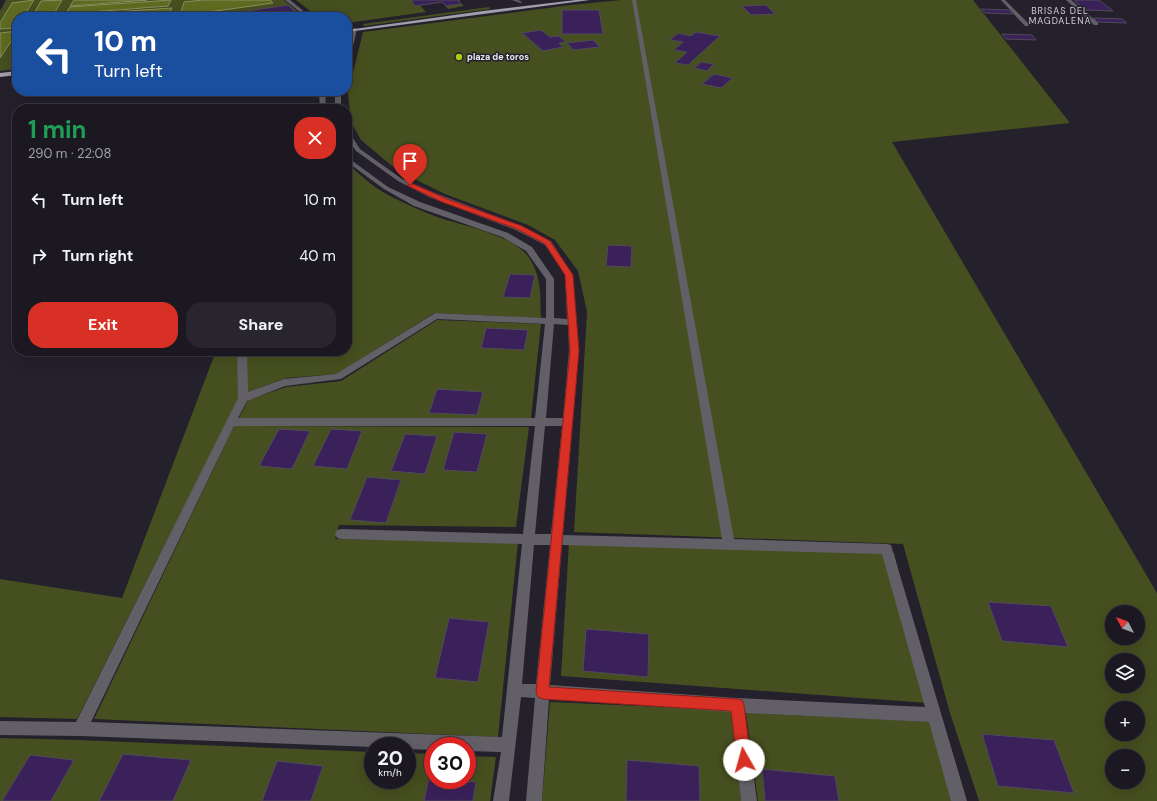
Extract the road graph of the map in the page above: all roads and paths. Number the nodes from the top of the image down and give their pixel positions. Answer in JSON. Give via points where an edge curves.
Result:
{"nodes":[{"id":1,"x":287,"y":0,"type":"edge"},
{"id":2,"x":514,"y":0,"type":"edge"},
{"id":3,"x":538,"y":0,"type":"edge"},
{"id":4,"x":588,"y":0,"type":"edge"},
{"id":5,"x":634,"y":0,"type":"edge"},
{"id":6,"x":1003,"y":0,"type":"edge"},
{"id":7,"x":1068,"y":0,"type":"edge"},
{"id":8,"x":520,"y":2,"type":"junction"},
{"id":9,"x":303,"y":12,"type":"edge"},
{"id":10,"x":352,"y":24,"type":"edge"},
{"id":11,"x":1096,"y":24,"type":"dead end"},
{"id":12,"x":1027,"y":25,"type":"dead end"},
{"id":13,"x":355,"y":30,"type":"joint"},
{"id":14,"x":352,"y":41,"type":"edge"},
{"id":15,"x":12,"y":73,"type":"edge"},
{"id":16,"x":0,"y":75,"type":"edge"},
{"id":17,"x":352,"y":141,"type":"edge"},
{"id":18,"x":352,"y":163,"type":"edge"},
{"id":19,"x":550,"y":322,"type":"junction"},
{"id":20,"x":572,"y":322,"type":"junction"},
{"id":21,"x":242,"y":356,"type":"edge"},
{"id":22,"x":243,"y":398,"type":"junction"},
{"id":23,"x":232,"y":422,"type":"junction"},
{"id":24,"x":540,"y":422,"type":"junction"},
{"id":25,"x":568,"y":422,"type":"junction"},
{"id":26,"x":341,"y":534,"type":"dead end"},
{"id":27,"x":528,"y":540,"type":"junction"},
{"id":28,"x":557,"y":540,"type":"junction"},
{"id":29,"x":729,"y":545,"type":"junction"},
{"id":30,"x":514,"y":690,"type":"junction"},
{"id":31,"x":542,"y":692,"type":"junction"},
{"id":32,"x":737,"y":705,"type":"junction"},
{"id":33,"x":935,"y":715,"type":"junction"},
{"id":34,"x":0,"y":728,"type":"edge"},
{"id":35,"x":80,"y":729,"type":"junction"},
{"id":36,"x":508,"y":745,"type":"junction"},
{"id":37,"x":501,"y":801,"type":"edge"},
{"id":38,"x":534,"y":801,"type":"edge"},
{"id":39,"x":749,"y":801,"type":"edge"},
{"id":40,"x":959,"y":801,"type":"edge"}],
"edges":[{"from":1,"to":9,"type":"street"},
{"from":2,"to":8,"type":"street"},
{"from":3,"to":8,"type":"main road"},
{"from":4,"to":13,"type":"main road"},
{"from":5,"to":29,"type":"street"},
{"from":6,"to":12,"type":"street"},
{"from":7,"to":11,"type":"street"},
{"from":8,"to":10,"type":"main road"},
{"from":13,"to":14,"type":"street"},
{"from":15,"to":16,"type":"main road"},
{"from":17,"to":20,"type":"street","via":[[358,150],[400,180],[519,228],[548,243],[569,275]]},
{"from":18,"to":19,"type":"street","via":[[386,188],[417,204],[506,235],[529,249],[550,279]]},
{"from":19,"to":20,"type":"street"},
{"from":19,"to":22,"type":"street","via":[[435,316],[338,377],[284,383]]},
{"from":19,"to":24,"type":"street"},
{"from":20,"to":25,"type":"street","via":[[574,351]]},
{"from":21,"to":22,"type":"street"},
{"from":22,"to":23,"type":"street"},
{"from":23,"to":24,"type":"street"},
{"from":23,"to":35,"type":"street"},
{"from":24,"to":25,"type":"street"},
{"from":24,"to":27,"type":"street"},
{"from":25,"to":28,"type":"street"},
{"from":26,"to":27,"type":"street"},
{"from":27,"to":28,"type":"street"},
{"from":27,"to":30,"type":"street"},
{"from":28,"to":29,"type":"street"},
{"from":28,"to":31,"type":"street"},
{"from":29,"to":33,"type":"street","via":[[888,549]]},
{"from":30,"to":31,"type":"street"},
{"from":30,"to":36,"type":"street"},
{"from":31,"to":32,"type":"street"},
{"from":31,"to":38,"type":"street"},
{"from":32,"to":33,"type":"street"},
{"from":32,"to":39,"type":"street"},
{"from":33,"to":40,"type":"street"},
{"from":34,"to":35,"type":"street"},
{"from":35,"to":36,"type":"street"},
{"from":36,"to":37,"type":"street"}]}
